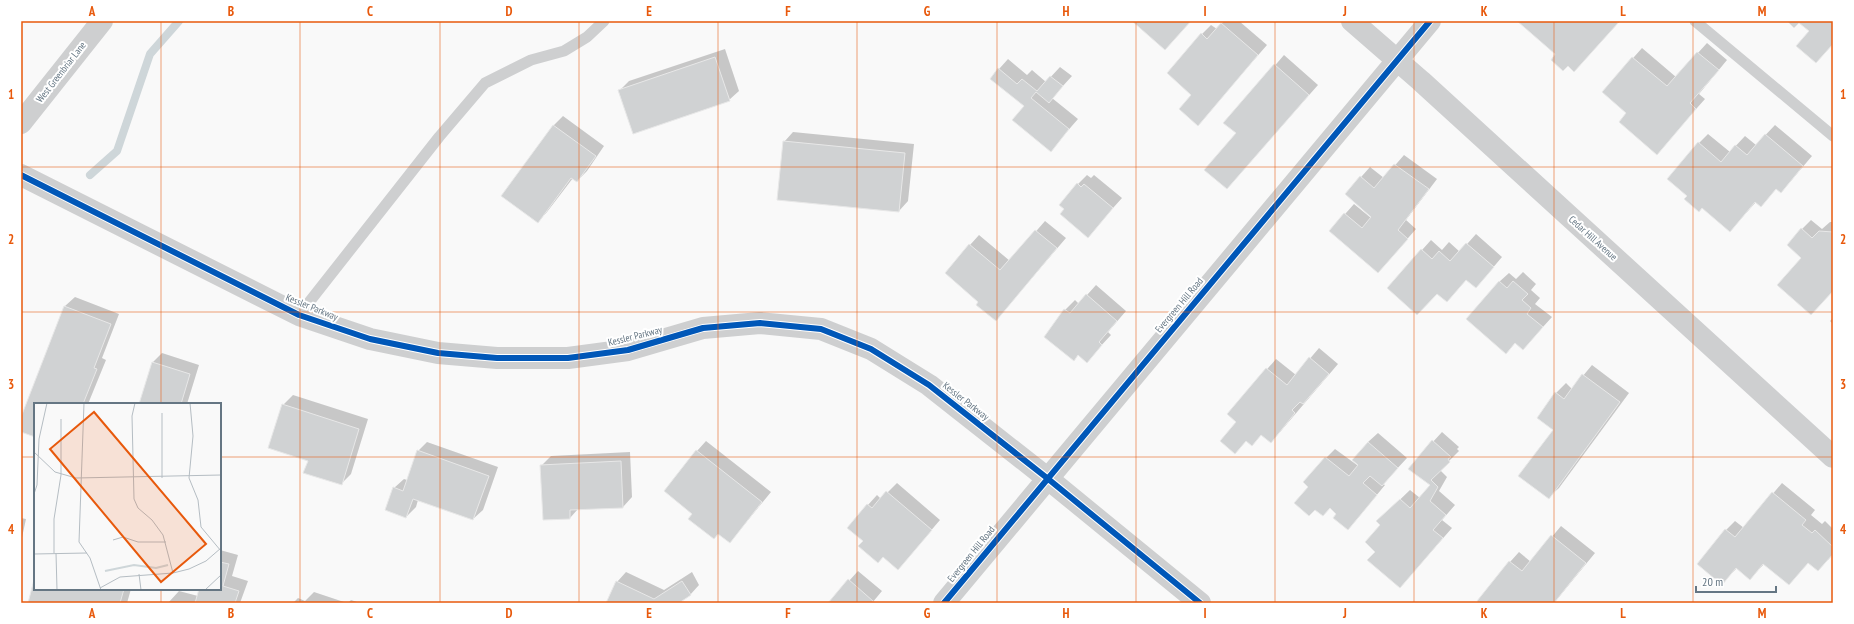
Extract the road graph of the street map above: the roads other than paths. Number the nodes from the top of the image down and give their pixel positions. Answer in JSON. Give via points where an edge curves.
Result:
{"nodes":[{"id":1,"x":102,"y":21,"type":"edge"},
{"id":2,"x":604,"y":21,"type":"edge"},
{"id":3,"x":1352,"y":21,"type":"edge"},
{"id":4,"x":1430,"y":21,"type":"edge"},
{"id":5,"x":1695,"y":21,"type":"edge"},
{"id":6,"x":1397,"y":60,"type":"junction"},
{"id":7,"x":21,"y":123,"type":"edge"},
{"id":8,"x":1833,"y":136,"type":"edge"},
{"id":9,"x":21,"y":175,"type":"edge"},
{"id":10,"x":298,"y":315,"type":"junction"},
{"id":11,"x":1833,"y":457,"type":"edge"},
{"id":12,"x":1048,"y":478,"type":"junction"},
{"id":13,"x":944,"y":603,"type":"edge"},
{"id":14,"x":1200,"y":603,"type":"edge"}],
"edges":[{"from":1,"to":7,"type":"street","name":"West Greenbriar Lane"},
{"from":2,"to":10,"type":"lane","via":[[587,37],[564,51],[530,60],[485,83]]},
{"from":3,"to":6,"type":"street","name":"Cedar Hill Avenue"},
{"from":4,"to":6,"type":"street","name":"Evergreen Hill Road"},
{"from":5,"to":8,"type":"lane"},
{"from":6,"to":11,"type":"street","name":"Cedar Hill Avenue"},
{"from":6,"to":12,"type":"street","name":"Evergreen Hill Road"},
{"from":9,"to":10,"type":"street","name":"Kessler Parkway"},
{"from":10,"to":12,"type":"street","name":"Kessler Parkway","via":[[370,339],[438,353],[497,358],[568,358],[620,351],[703,328],[760,323],[821,329],[871,349],[929,385]]},
{"from":12,"to":13,"type":"street","name":"Evergreen Hill Road"},
{"from":12,"to":14,"type":"street","name":"Kessler Parkway"}]}
